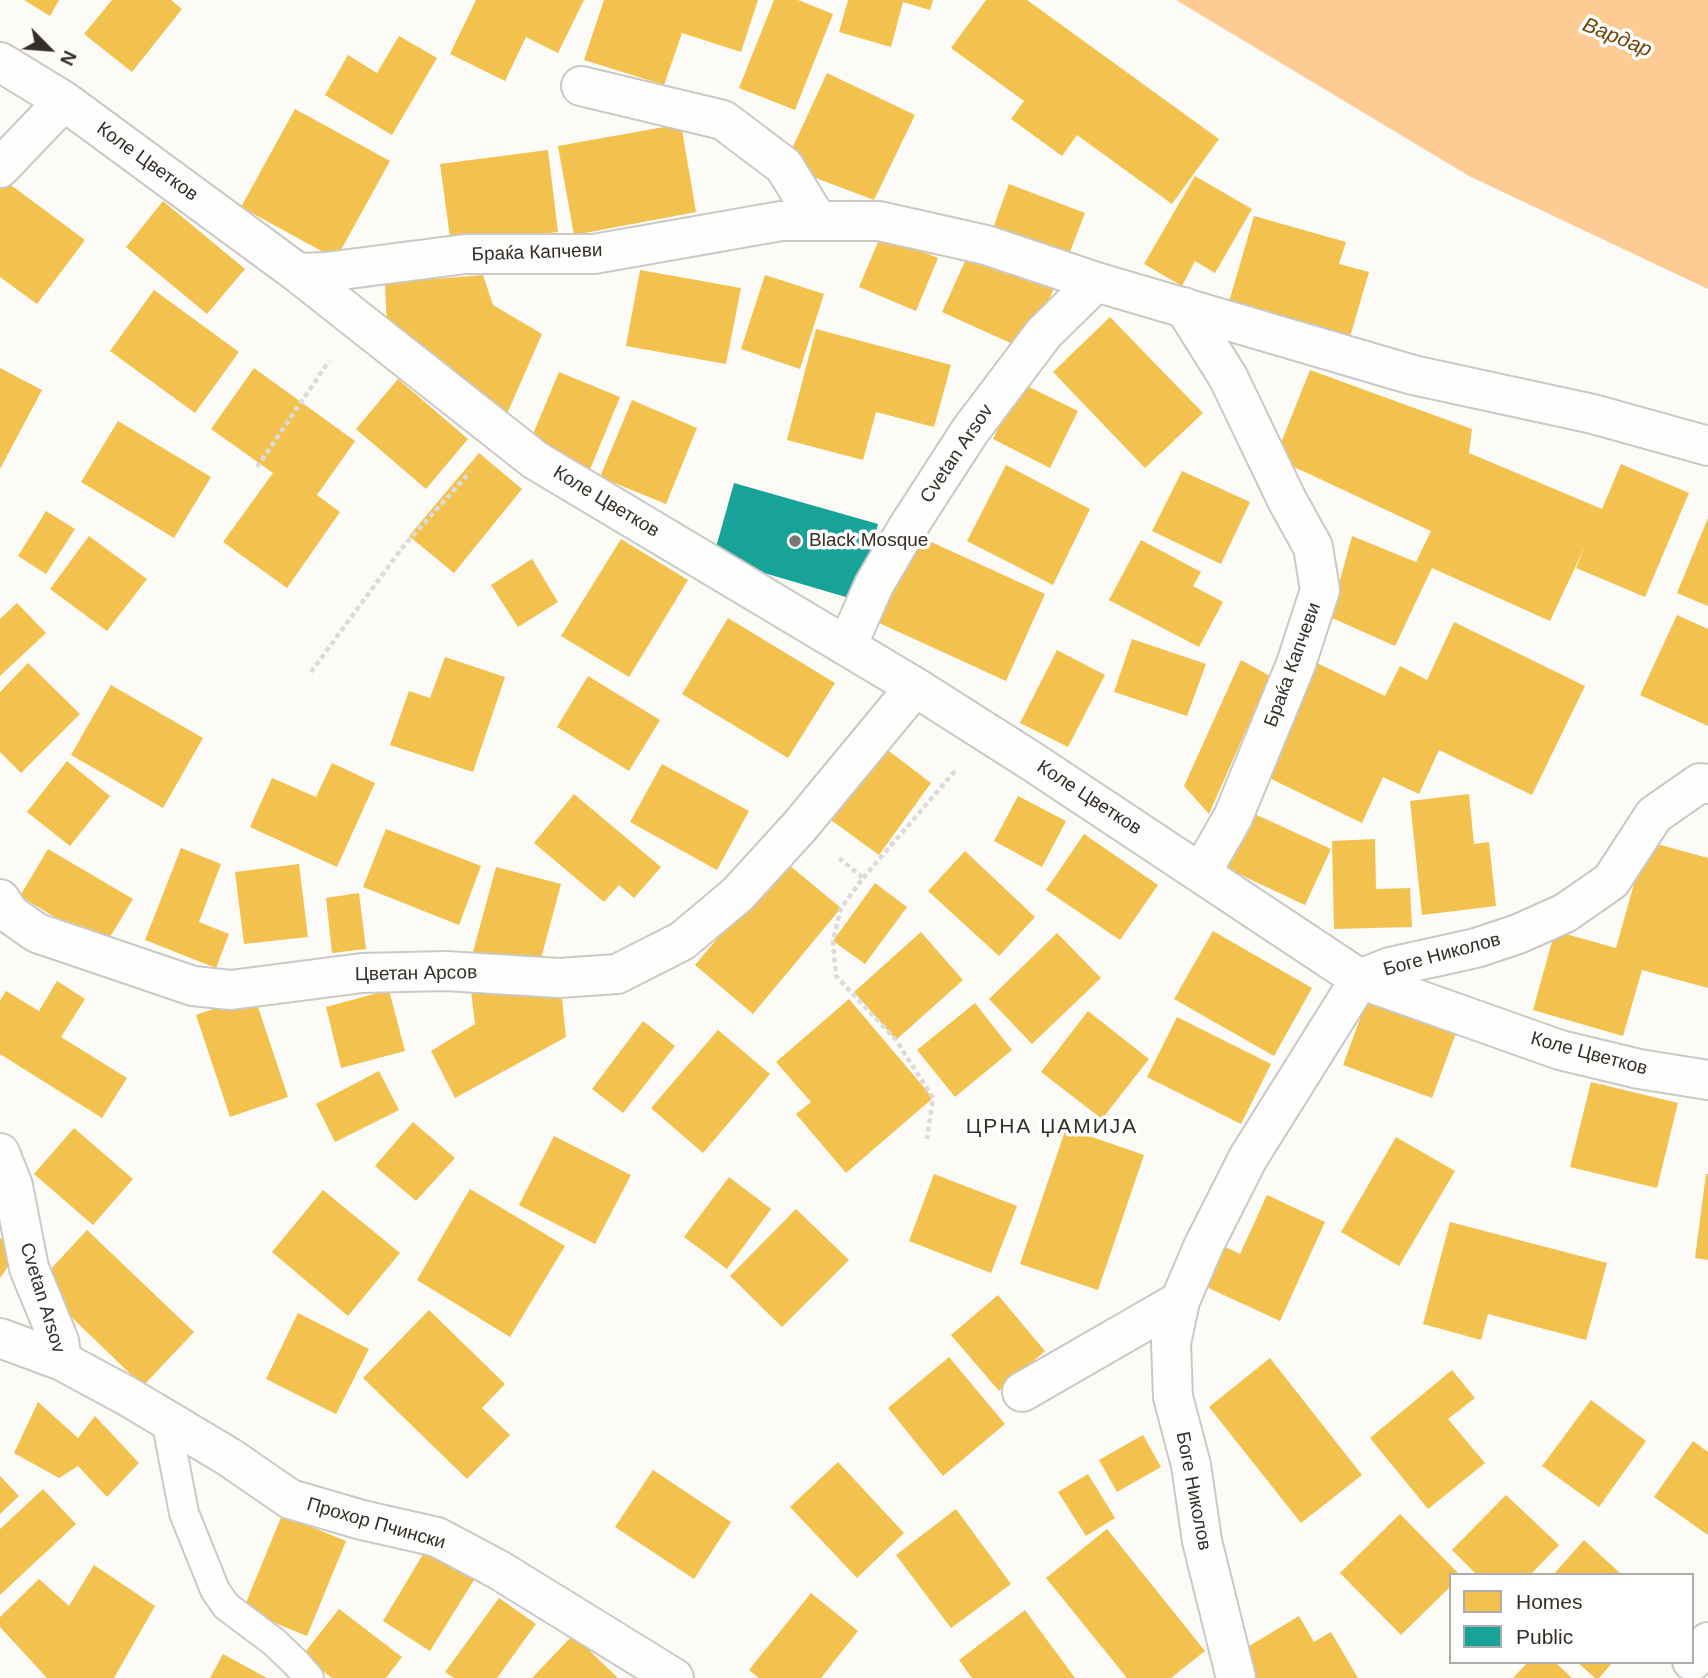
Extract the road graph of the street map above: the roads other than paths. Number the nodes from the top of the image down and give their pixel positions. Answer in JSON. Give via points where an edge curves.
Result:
{"nodes":[{"id":1,"x":0,"y":62,"type":"edge"},
{"id":2,"x":581,"y":86,"type":"dead end"},
{"id":3,"x":64,"y":101,"type":"junction"},
{"id":4,"x":0,"y":168,"type":"edge"},
{"id":5,"x":817,"y":220,"type":"junction"},
{"id":6,"x":298,"y":274,"type":"junction"},
{"id":7,"x":1096,"y":282,"type":"junction"},
{"id":8,"x":1184,"y":307,"type":"junction"},
{"id":9,"x":1708,"y":446,"type":"edge"},
{"id":10,"x":847,"y":646,"type":"junction"},
{"id":11,"x":915,"y":687,"type":"junction"},
{"id":12,"x":1708,"y":783,"type":"edge"},
{"id":13,"x":1201,"y":873,"type":"junction"},
{"id":14,"x":0,"y":899,"type":"edge"},
{"id":15,"x":1360,"y":979,"type":"junction"},
{"id":16,"x":1708,"y":1080,"type":"edge"},
{"id":17,"x":0,"y":1153,"type":"edge"},
{"id":18,"x":1180,"y":1301,"type":"junction"},
{"id":19,"x":0,"y":1338,"type":"edge"},
{"id":20,"x":62,"y":1362,"type":"junction"},
{"id":21,"x":1022,"y":1392,"type":"dead end"},
{"id":22,"x":166,"y":1419,"type":"junction"},
{"id":23,"x":1708,"y":1643,"type":"edge"},
{"id":24,"x":1694,"y":1660,"type":"edge"},
{"id":25,"x":309,"y":1678,"type":"edge"},
{"id":26,"x":674,"y":1678,"type":"edge"},
{"id":27,"x":1236,"y":1678,"type":"edge"}],
"edges":[{"from":1,"to":3,"type":"street","name":"Коле Цветков"},
{"from":2,"to":5,"type":"street","via":[[723,120],[784,166]]},
{"from":3,"to":4,"type":"street"},
{"from":3,"to":6,"type":"street","name":"Коле Цветков"},
{"from":5,"to":6,"type":"street","name":"Браќа Капчеви","via":[[781,220],[594,254],[465,254]]},
{"from":5,"to":7,"type":"street","name":"Браќа Капчеви","via":[[879,221],[986,245]]},
{"from":6,"to":10,"type":"street","name":"Коле Цветков","via":[[535,460]]},
{"from":7,"to":8,"type":"street","name":"Браќа Капчеви"},
{"from":7,"to":10,"type":"street","name":"Cvetan Arsov","via":[[1044,333],[970,431],[874,585]]},
{"from":8,"to":9,"type":"street","name":"Браќа Капчеви","via":[[1413,375],[1593,414]]},
{"from":8,"to":13,"type":"street","name":"Браќа Капчеви","via":[[1228,377],[1313,547],[1320,590],[1296,664],[1233,817]]},
{"from":10,"to":11,"type":"street","name":"Коле Цветков"},
{"from":11,"to":13,"type":"street","name":"Коле Цветков"},
{"from":11,"to":14,"type":"street","name":"Цветан Арсов","via":[[738,894],[682,941],[617,974],[559,978],[446,971],[362,973],[231,990],[193,986],[37,933],[10,914]]},
{"from":12,"to":15,"type":"street","name":"Боге Николов","via":[[1700,783],[1654,815],[1611,880],[1565,913],[1476,948],[1390,967]]},
{"from":13,"to":15,"type":"street","name":"Коле Цветков"},
{"from":15,"to":16,"type":"street","name":"Коле Цветков","via":[[1560,1050]]},
{"from":15,"to":18,"type":"street","name":"Боге Николов","via":[[1248,1158]]},
{"from":17,"to":20,"type":"street","name":"Cvetan Arsov","via":[[13,1186],[29,1268],[59,1341]]},
{"from":18,"to":21,"type":"street"},
{"from":18,"to":27,"type":"street","name":"Боге Николов","via":[[1171,1343],[1173,1397]]},
{"from":19,"to":20,"type":"street","name":"Прохор Пчински"},
{"from":20,"to":22,"type":"street","name":"Прохор Пчински"},
{"from":22,"to":25,"type":"lane","via":[[184,1513],[215,1590],[226,1606],[274,1642]]},
{"from":22,"to":26,"type":"street","name":"Прохор Пчински","via":[[290,1499],[437,1537]]},
{"from":23,"to":24,"type":"street"}]}
